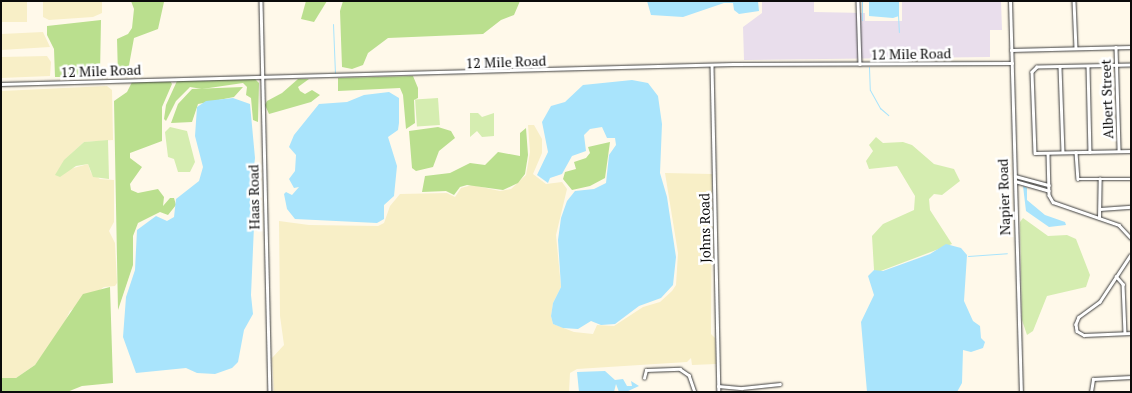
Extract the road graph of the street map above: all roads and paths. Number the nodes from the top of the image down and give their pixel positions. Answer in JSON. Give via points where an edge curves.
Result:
{"nodes":[{"id":1,"x":261,"y":1,"type":"edge"},
{"id":2,"x":858,"y":1,"type":"edge"},
{"id":3,"x":1010,"y":1,"type":"edge"},
{"id":4,"x":1074,"y":1,"type":"edge"},
{"id":5,"x":1116,"y":47,"type":"junction"},
{"id":6,"x":1131,"y":47,"type":"edge"},
{"id":7,"x":1076,"y":48,"type":"junction"},
{"id":8,"x":1011,"y":50,"type":"junction"},
{"id":9,"x":1012,"y":63,"type":"junction"},
{"id":10,"x":860,"y":64,"type":"junction"},
{"id":11,"x":712,"y":65,"type":"junction"},
{"id":12,"x":1116,"y":65,"type":"junction"},
{"id":13,"x":1131,"y":65,"type":"edge"},
{"id":14,"x":1088,"y":66,"type":"junction"},
{"id":15,"x":1060,"y":67,"type":"junction"},
{"id":16,"x":262,"y":77,"type":"junction"},
{"id":17,"x":1,"y":84,"type":"edge"},
{"id":18,"x":1119,"y":151,"type":"junction"},
{"id":19,"x":1131,"y":151,"type":"edge"},
{"id":20,"x":1063,"y":152,"type":"junction"},
{"id":21,"x":1076,"y":152,"type":"junction"},
{"id":22,"x":1090,"y":152,"type":"junction"},
{"id":23,"x":1048,"y":153,"type":"junction"},
{"id":24,"x":1015,"y":176,"type":"junction"},
{"id":25,"x":1131,"y":178,"type":"edge"},
{"id":26,"x":1100,"y":179,"type":"junction"},
{"id":27,"x":1015,"y":181,"type":"junction"},
{"id":28,"x":1049,"y":185,"type":"junction"},
{"id":29,"x":1049,"y":191,"type":"junction"},
{"id":30,"x":1131,"y":207,"type":"edge"},
{"id":31,"x":1100,"y":209,"type":"junction"},
{"id":32,"x":1098,"y":218,"type":"junction"},
{"id":33,"x":1131,"y":238,"type":"edge"},
{"id":34,"x":1131,"y":255,"type":"edge"},
{"id":35,"x":1116,"y":276,"type":"junction"},
{"id":36,"x":1125,"y":333,"type":"junction"},
{"id":37,"x":1131,"y":333,"type":"edge"},
{"id":38,"x":1131,"y":377,"type":"edge"},
{"id":39,"x":644,"y":378,"type":"dead end"},
{"id":40,"x":780,"y":384,"type":"dead end"},
{"id":41,"x":718,"y":386,"type":"junction"},
{"id":42,"x":270,"y":392,"type":"edge"},
{"id":43,"x":696,"y":392,"type":"edge"},
{"id":44,"x":718,"y":392,"type":"edge"},
{"id":45,"x":1021,"y":392,"type":"edge"},
{"id":46,"x":1091,"y":392,"type":"edge"}],
"edges":[{"from":1,"to":16,"type":"street","name":"Haas Road"},
{"from":2,"to":10,"type":"street"},
{"from":3,"to":8,"type":"street","name":"Napier Road"},
{"from":4,"to":7,"type":"street"},
{"from":5,"to":6,"type":"street"},
{"from":5,"to":7,"type":"street"},
{"from":5,"to":12,"type":"street","name":"Albert Street"},
{"from":7,"to":8,"type":"street"},
{"from":8,"to":9,"type":"street","name":"Napier Road"},
{"from":9,"to":10,"type":"street","name":"12 Mile Road"},
{"from":9,"to":24,"type":"street","name":"Napier Road"},
{"from":10,"to":11,"type":"street","name":"12 Mile Road"},
{"from":11,"to":16,"type":"street","name":"12 Mile Road"},
{"from":11,"to":41,"type":"street","name":"Johns Road"},
{"from":12,"to":13,"type":"street"},
{"from":12,"to":14,"type":"street"},
{"from":12,"to":18,"type":"street","name":"Albert Street"},
{"from":14,"to":15,"type":"street"},
{"from":14,"to":22,"type":"street"},
{"from":15,"to":20,"type":"street"},
{"from":15,"to":23,"type":"street","via":[[1034,68],[1035,153]]},
{"from":16,"to":17,"type":"street","name":"12 Mile Road"},
{"from":16,"to":42,"type":"street","name":"Haas Road"},
{"from":18,"to":19,"type":"street"},
{"from":18,"to":22,"type":"street"},
{"from":20,"to":21,"type":"street"},
{"from":20,"to":23,"type":"street"},
{"from":21,"to":22,"type":"street"},
{"from":21,"to":26,"type":"street","via":[[1078,179]]},
{"from":23,"to":28,"type":"street"},
{"from":24,"to":27,"type":"street","name":"Napier Road"},
{"from":24,"to":28,"type":"street"},
{"from":25,"to":26,"type":"street"},
{"from":26,"to":31,"type":"street"},
{"from":27,"to":29,"type":"street"},
{"from":27,"to":45,"type":"street","name":"Napier Road"},
{"from":28,"to":29,"type":"street"},
{"from":29,"to":32,"type":"street","via":[[1053,202]]},
{"from":30,"to":31,"type":"street"},
{"from":31,"to":32,"type":"street"},
{"from":32,"to":33,"type":"street","via":[[1119,226]]},
{"from":34,"to":35,"type":"street"},
{"from":35,"to":36,"type":"street","via":[[1123,284]]},
{"from":35,"to":36,"type":"street","via":[[1100,302],[1079,317],[1076,328],[1084,335]]},
{"from":36,"to":37,"type":"street"},
{"from":38,"to":46,"type":"street","via":[[1093,379]]},
{"from":39,"to":43,"type":"street","via":[[646,370],[678,369],[689,376]]},
{"from":40,"to":41,"type":"street","via":[[742,388]]},
{"from":41,"to":44,"type":"street","name":"Johns Road"}]}
